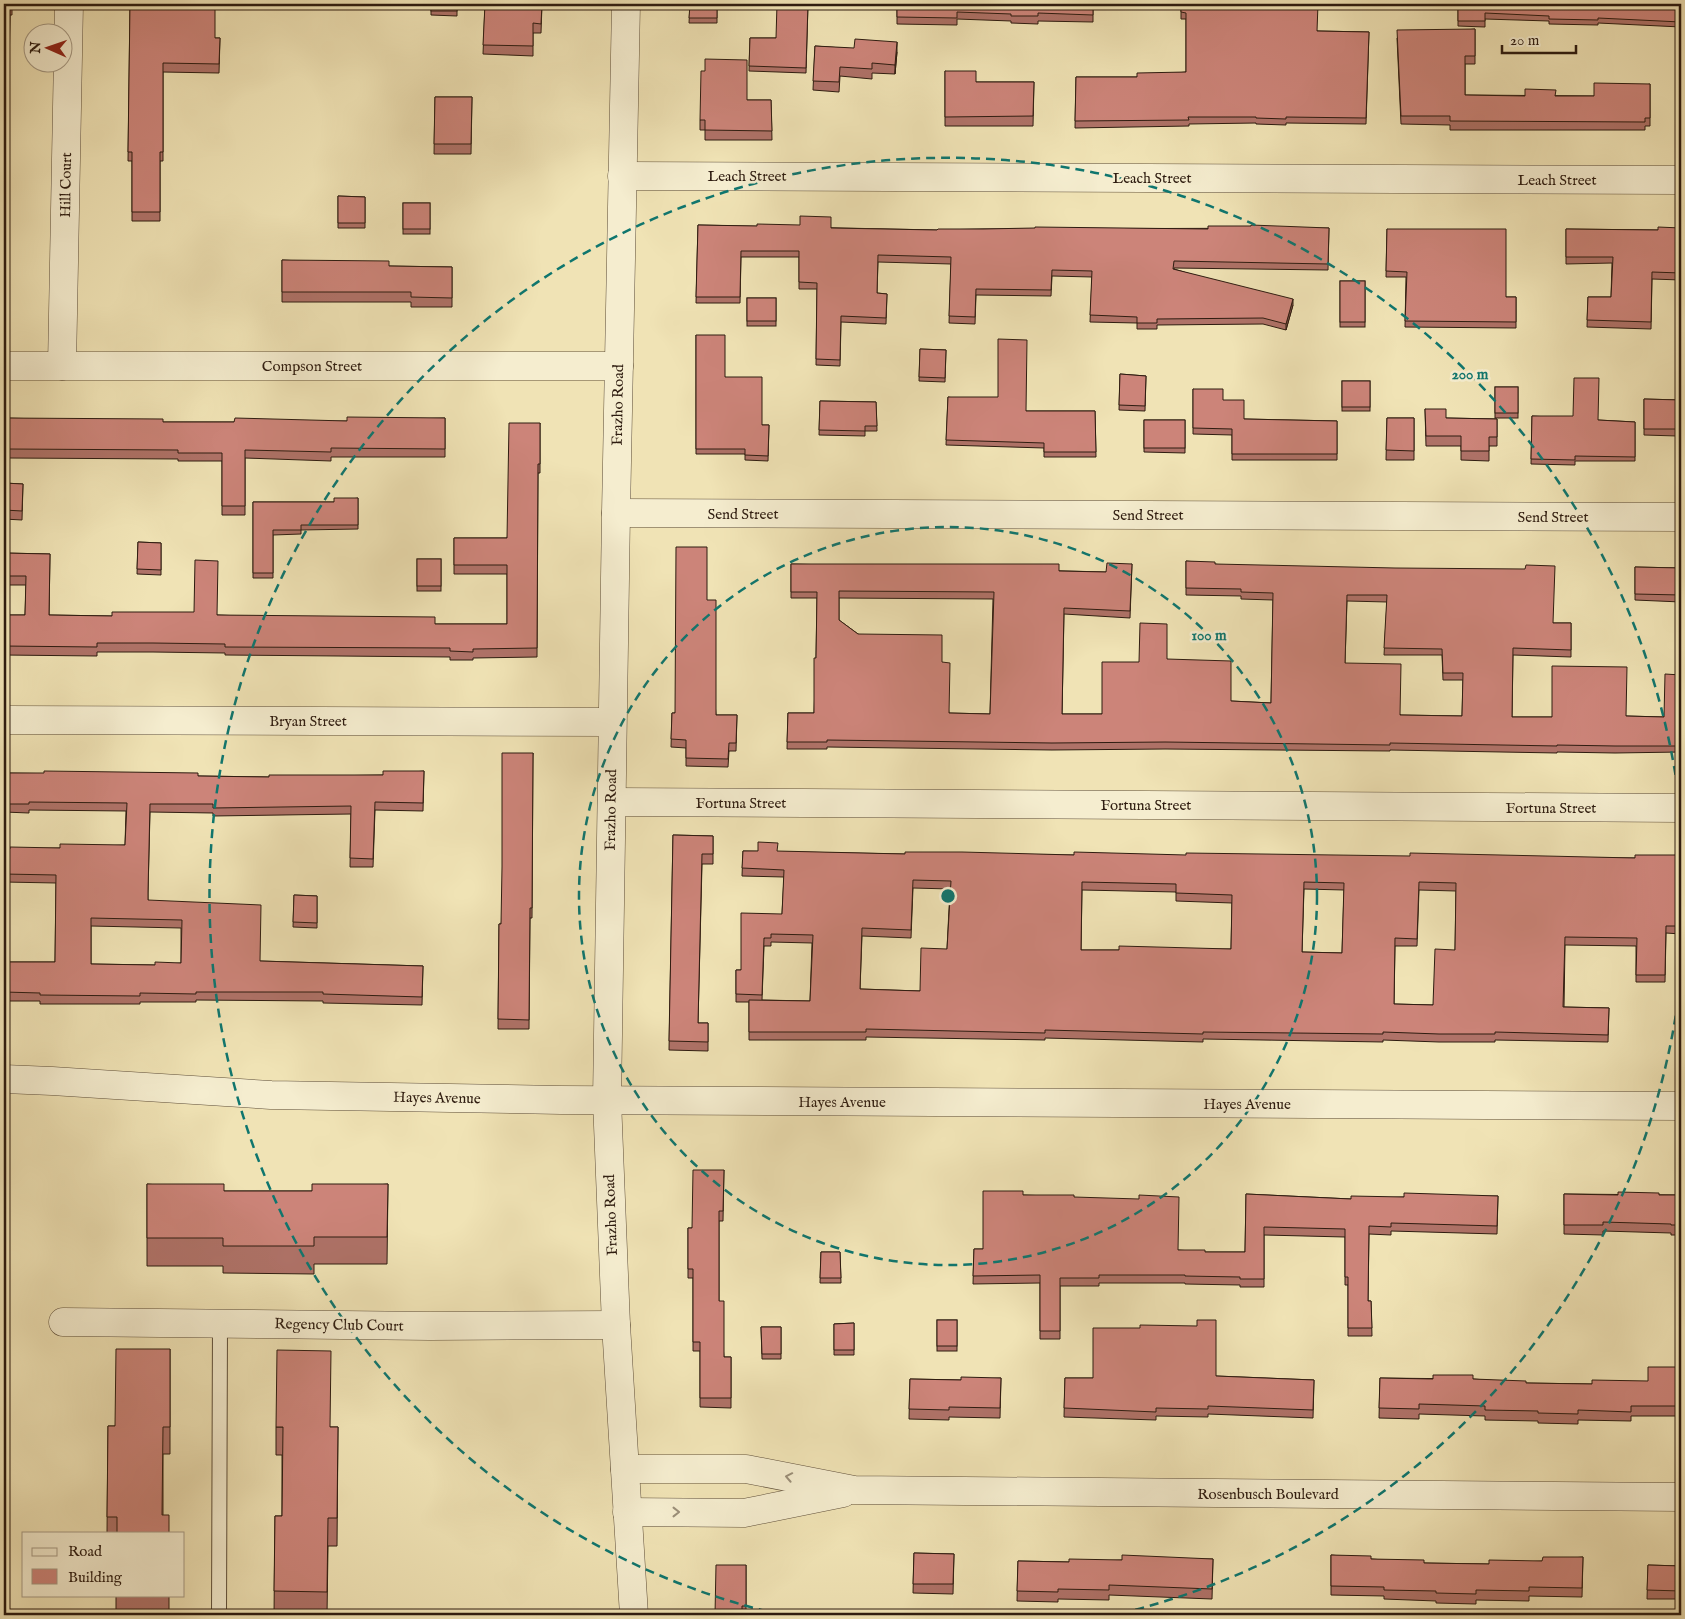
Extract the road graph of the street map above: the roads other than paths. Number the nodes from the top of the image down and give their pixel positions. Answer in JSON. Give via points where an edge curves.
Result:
{"nodes":[{"id":1,"x":70,"y":4,"type":"edge"},
{"id":2,"x":626,"y":4,"type":"edge"},
{"id":3,"x":622,"y":176,"type":"junction"},
{"id":4,"x":1681,"y":180,"type":"edge"},
{"id":5,"x":4,"y":366,"type":"edge"},
{"id":6,"x":62,"y":366,"type":"junction"},
{"id":7,"x":620,"y":366,"type":"junction"},
{"id":8,"x":616,"y":513,"type":"junction"},
{"id":9,"x":1681,"y":517,"type":"edge"},
{"id":10,"x":4,"y":720,"type":"edge"},
{"id":11,"x":612,"y":722,"type":"junction"},
{"id":12,"x":612,"y":802,"type":"junction"},
{"id":13,"x":1681,"y":808,"type":"edge"},
{"id":14,"x":4,"y":1079,"type":"edge"},
{"id":15,"x":607,"y":1100,"type":"junction"},
{"id":16,"x":1681,"y":1106,"type":"edge"},
{"id":17,"x":63,"y":1322,"type":"dead end"},
{"id":18,"x":220,"y":1324,"type":"junction"},
{"id":19,"x":616,"y":1325,"type":"junction"},
{"id":20,"x":625,"y":1469,"type":"junction"},
{"id":21,"x":854,"y":1490,"type":"junction"},
{"id":22,"x":1681,"y":1497,"type":"edge"},
{"id":23,"x":628,"y":1512,"type":"junction"},
{"id":24,"x":219,"y":1615,"type":"edge"},
{"id":25,"x":634,"y":1615,"type":"edge"}],
"edges":[{"from":1,"to":6,"type":"street","name":"Hill Court"},
{"from":2,"to":3,"type":"street","name":"Frazho Road"},
{"from":3,"to":4,"type":"street","name":"Leach Street"},
{"from":3,"to":7,"type":"street","name":"Frazho Road"},
{"from":5,"to":6,"type":"street","name":"Compson Street"},
{"from":6,"to":7,"type":"street","name":"Compson Street"},
{"from":7,"to":8,"type":"street","name":"Frazho Road"},
{"from":8,"to":9,"type":"street","name":"Send Street"},
{"from":8,"to":11,"type":"street","name":"Frazho Road"},
{"from":10,"to":11,"type":"street","name":"Bryan Street"},
{"from":11,"to":12,"type":"street","name":"Frazho Road"},
{"from":12,"to":13,"type":"street","name":"Fortuna Street"},
{"from":12,"to":15,"type":"street","name":"Frazho Road"},
{"from":14,"to":15,"type":"street","name":"Hayes Avenue","via":[[271,1095]]},
{"from":15,"to":16,"type":"street","name":"Hayes Avenue"},
{"from":15,"to":19,"type":"street","name":"Frazho Road"},
{"from":17,"to":18,"type":"street","name":"Regency Club Court"},
{"from":18,"to":19,"type":"street","name":"Regency Club Court"},
{"from":18,"to":24,"type":"lane"},
{"from":19,"to":20,"type":"street","name":"Frazho Road"},
{"from":21,"to":20,"type":"street","name":"Rosenbusch Boulevard","one_way":true,"via":[[746,1469]]},
{"from":20,"to":23,"type":"street","name":"Frazho Road"},
{"from":21,"to":22,"type":"street","name":"Rosenbusch Boulevard"},
{"from":23,"to":21,"type":"street","name":"Rosenbusch Boulevard","one_way":true,"via":[[744,1512]]},
{"from":23,"to":25,"type":"street","name":"Frazho Road"}]}
